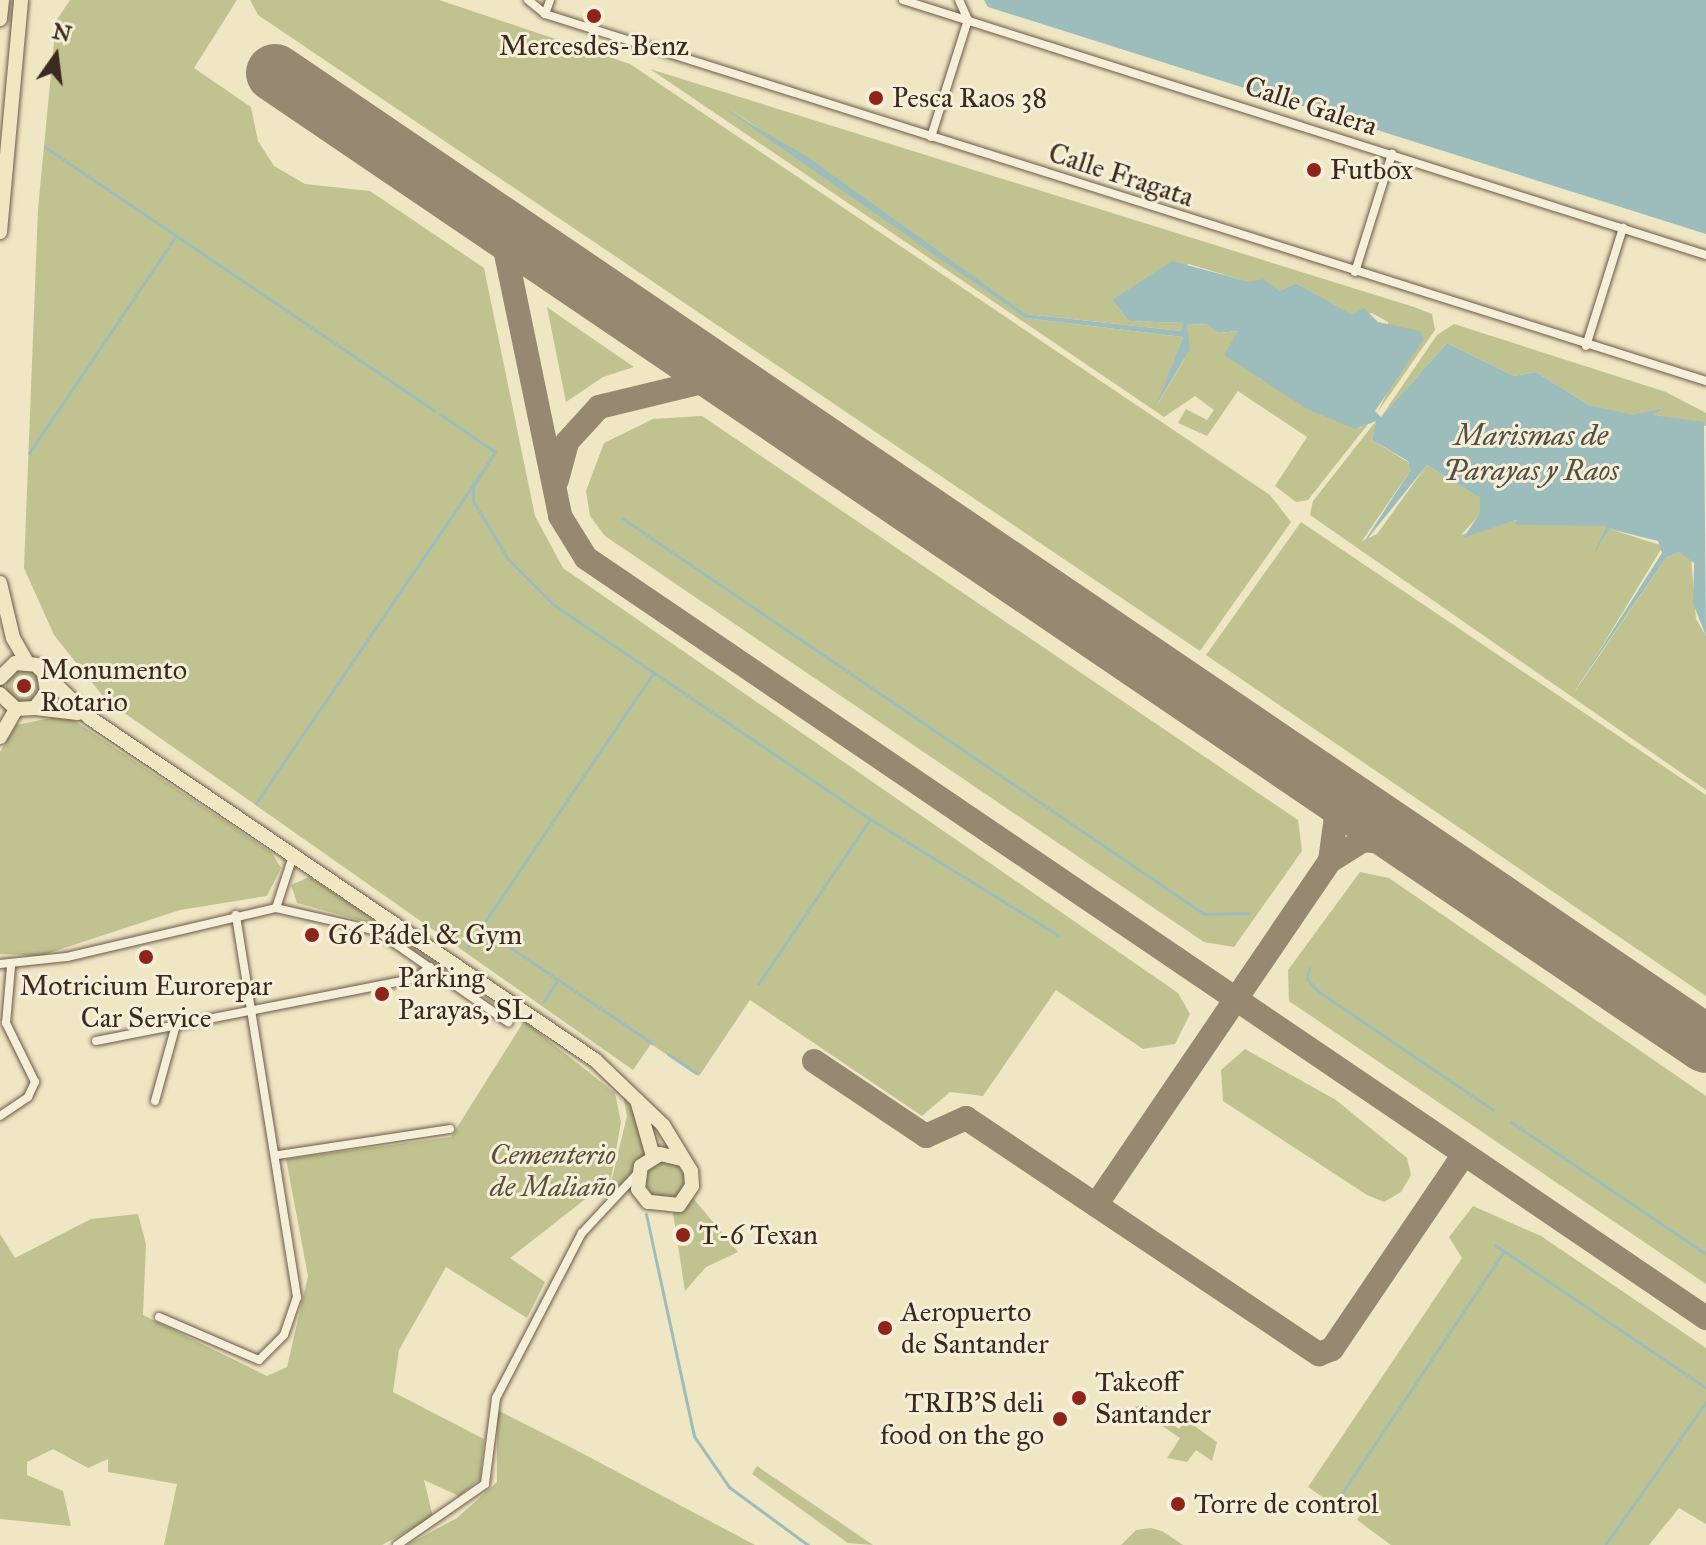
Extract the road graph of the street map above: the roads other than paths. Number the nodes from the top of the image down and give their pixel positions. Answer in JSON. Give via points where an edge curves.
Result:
{"nodes":[{"id":1,"x":21,"y":0,"type":"edge"},
{"id":2,"x":528,"y":0,"type":"edge"},
{"id":3,"x":550,"y":0,"type":"edge"},
{"id":4,"x":903,"y":0,"type":"edge"},
{"id":5,"x":959,"y":0,"type":"edge"},
{"id":6,"x":545,"y":14,"type":"junction"},
{"id":7,"x":968,"y":20,"type":"junction"},
{"id":8,"x":931,"y":137,"type":"junction"},
{"id":9,"x":1392,"y":154,"type":"junction"},
{"id":10,"x":1623,"y":228,"type":"junction"},
{"id":11,"x":0,"y":232,"type":"edge"},
{"id":12,"x":1706,"y":255,"type":"edge"},
{"id":13,"x":1355,"y":272,"type":"junction"},
{"id":14,"x":1586,"y":346,"type":"junction"},
{"id":15,"x":1706,"y":381,"type":"edge"},
{"id":16,"x":0,"y":583,"type":"edge"},
{"id":17,"x":27,"y":662,"type":"junction"},
{"id":18,"x":2,"y":672,"type":"edge"},
{"id":19,"x":44,"y":672,"type":"junction"},
{"id":20,"x":0,"y":694,"type":"edge"},
{"id":21,"x":35,"y":708,"type":"junction"},
{"id":22,"x":16,"y":709,"type":"junction"},
{"id":23,"x":90,"y":718,"type":"junction"},
{"id":24,"x":0,"y":737,"type":"edge"},
{"id":25,"x":293,"y":856,"type":"junction"},
{"id":26,"x":276,"y":908,"type":"junction"},
{"id":27,"x":236,"y":915,"type":"junction"},
{"id":28,"x":0,"y":964,"type":"edge"},
{"id":29,"x":11,"y":967,"type":"junction"},
{"id":30,"x":430,"y":967,"type":"junction"},
{"id":31,"x":252,"y":1007,"type":"junction"},
{"id":32,"x":177,"y":1021,"type":"junction"},
{"id":33,"x":508,"y":1022,"type":"dead end"},
{"id":34,"x":96,"y":1041,"type":"dead end"},
{"id":35,"x":637,"y":1100,"type":"junction"},
{"id":36,"x":155,"y":1101,"type":"dead end"},
{"id":37,"x":0,"y":1116,"type":"edge"},
{"id":38,"x":450,"y":1129,"type":"dead end"},
{"id":39,"x":278,"y":1155,"type":"junction"},
{"id":40,"x":653,"y":1156,"type":"junction"},
{"id":41,"x":682,"y":1159,"type":"junction"},
{"id":42,"x":638,"y":1173,"type":"junction"},
{"id":43,"x":616,"y":1194,"type":"junction"},
{"id":44,"x":642,"y":1196,"type":"junction"},
{"id":45,"x":159,"y":1317,"type":"dead end"},
{"id":46,"x":397,"y":1545,"type":"edge"}],
"edges":[{"from":1,"to":11,"type":"highway"},
{"from":2,"to":6,"type":"street","name":"Calle Fragata"},
{"from":3,"to":6,"type":"street"},
{"from":4,"to":7,"type":"street","name":"Calle Galera"},
{"from":5,"to":7,"type":"street"},
{"from":6,"to":8,"type":"street","name":"Calle Fragata"},
{"from":7,"to":8,"type":"street"},
{"from":7,"to":9,"type":"street","name":"Calle Galera"},
{"from":8,"to":13,"type":"street","name":"Calle Fragata"},
{"from":9,"to":10,"type":"street","name":"Calle Galera"},
{"from":9,"to":13,"type":"street"},
{"from":10,"to":12,"type":"street","name":"Calle Galera"},
{"from":10,"to":14,"type":"street"},
{"from":13,"to":14,"type":"street","name":"Calle Fragata"},
{"from":14,"to":15,"type":"street","name":"Calle Fragata"},
{"from":16,"to":17,"type":"highway"},
{"from":17,"to":18,"type":"highway"},
{"from":17,"to":19,"type":"highway"},
{"from":19,"to":21,"type":"highway","via":[[47,692]]},
{"from":19,"to":23,"type":"highway"},
{"from":20,"to":22,"type":"highway"},
{"from":21,"to":22,"type":"highway"},
{"from":21,"to":23,"type":"highway"},
{"from":22,"to":24,"type":"highway"},
{"from":23,"to":25,"type":"highway"},
{"from":25,"to":26,"type":"street"},
{"from":25,"to":35,"type":"highway","via":[[579,1049]]},
{"from":26,"to":27,"type":"street"},
{"from":26,"to":30,"type":"street","via":[[377,931]]},
{"from":27,"to":29,"type":"street"},
{"from":27,"to":31,"type":"street"},
{"from":28,"to":29,"type":"street"},
{"from":29,"to":37,"type":"street","via":[[6,1023],[35,1082],[28,1097]]},
{"from":30,"to":31,"type":"street","via":[[416,978]]},
{"from":30,"to":33,"type":"street"},
{"from":31,"to":32,"type":"street"},
{"from":31,"to":39,"type":"street"},
{"from":32,"to":34,"type":"street"},
{"from":32,"to":36,"type":"street"},
{"from":35,"to":40,"type":"highway"},
{"from":35,"to":41,"type":"highway"},
{"from":38,"to":39,"type":"street"},
{"from":39,"to":45,"type":"street","via":[[297,1289],[274,1351],[252,1359]]},
{"from":40,"to":41,"type":"highway"},
{"from":40,"to":42,"type":"highway"},
{"from":41,"to":44,"type":"highway","via":[[693,1179],[685,1200],[664,1209]]},
{"from":42,"to":43,"type":"street"},
{"from":42,"to":44,"type":"highway"},
{"from":43,"to":44,"type":"street"},
{"from":43,"to":46,"type":"street","via":[[582,1233],[496,1398],[485,1484]]}]}
